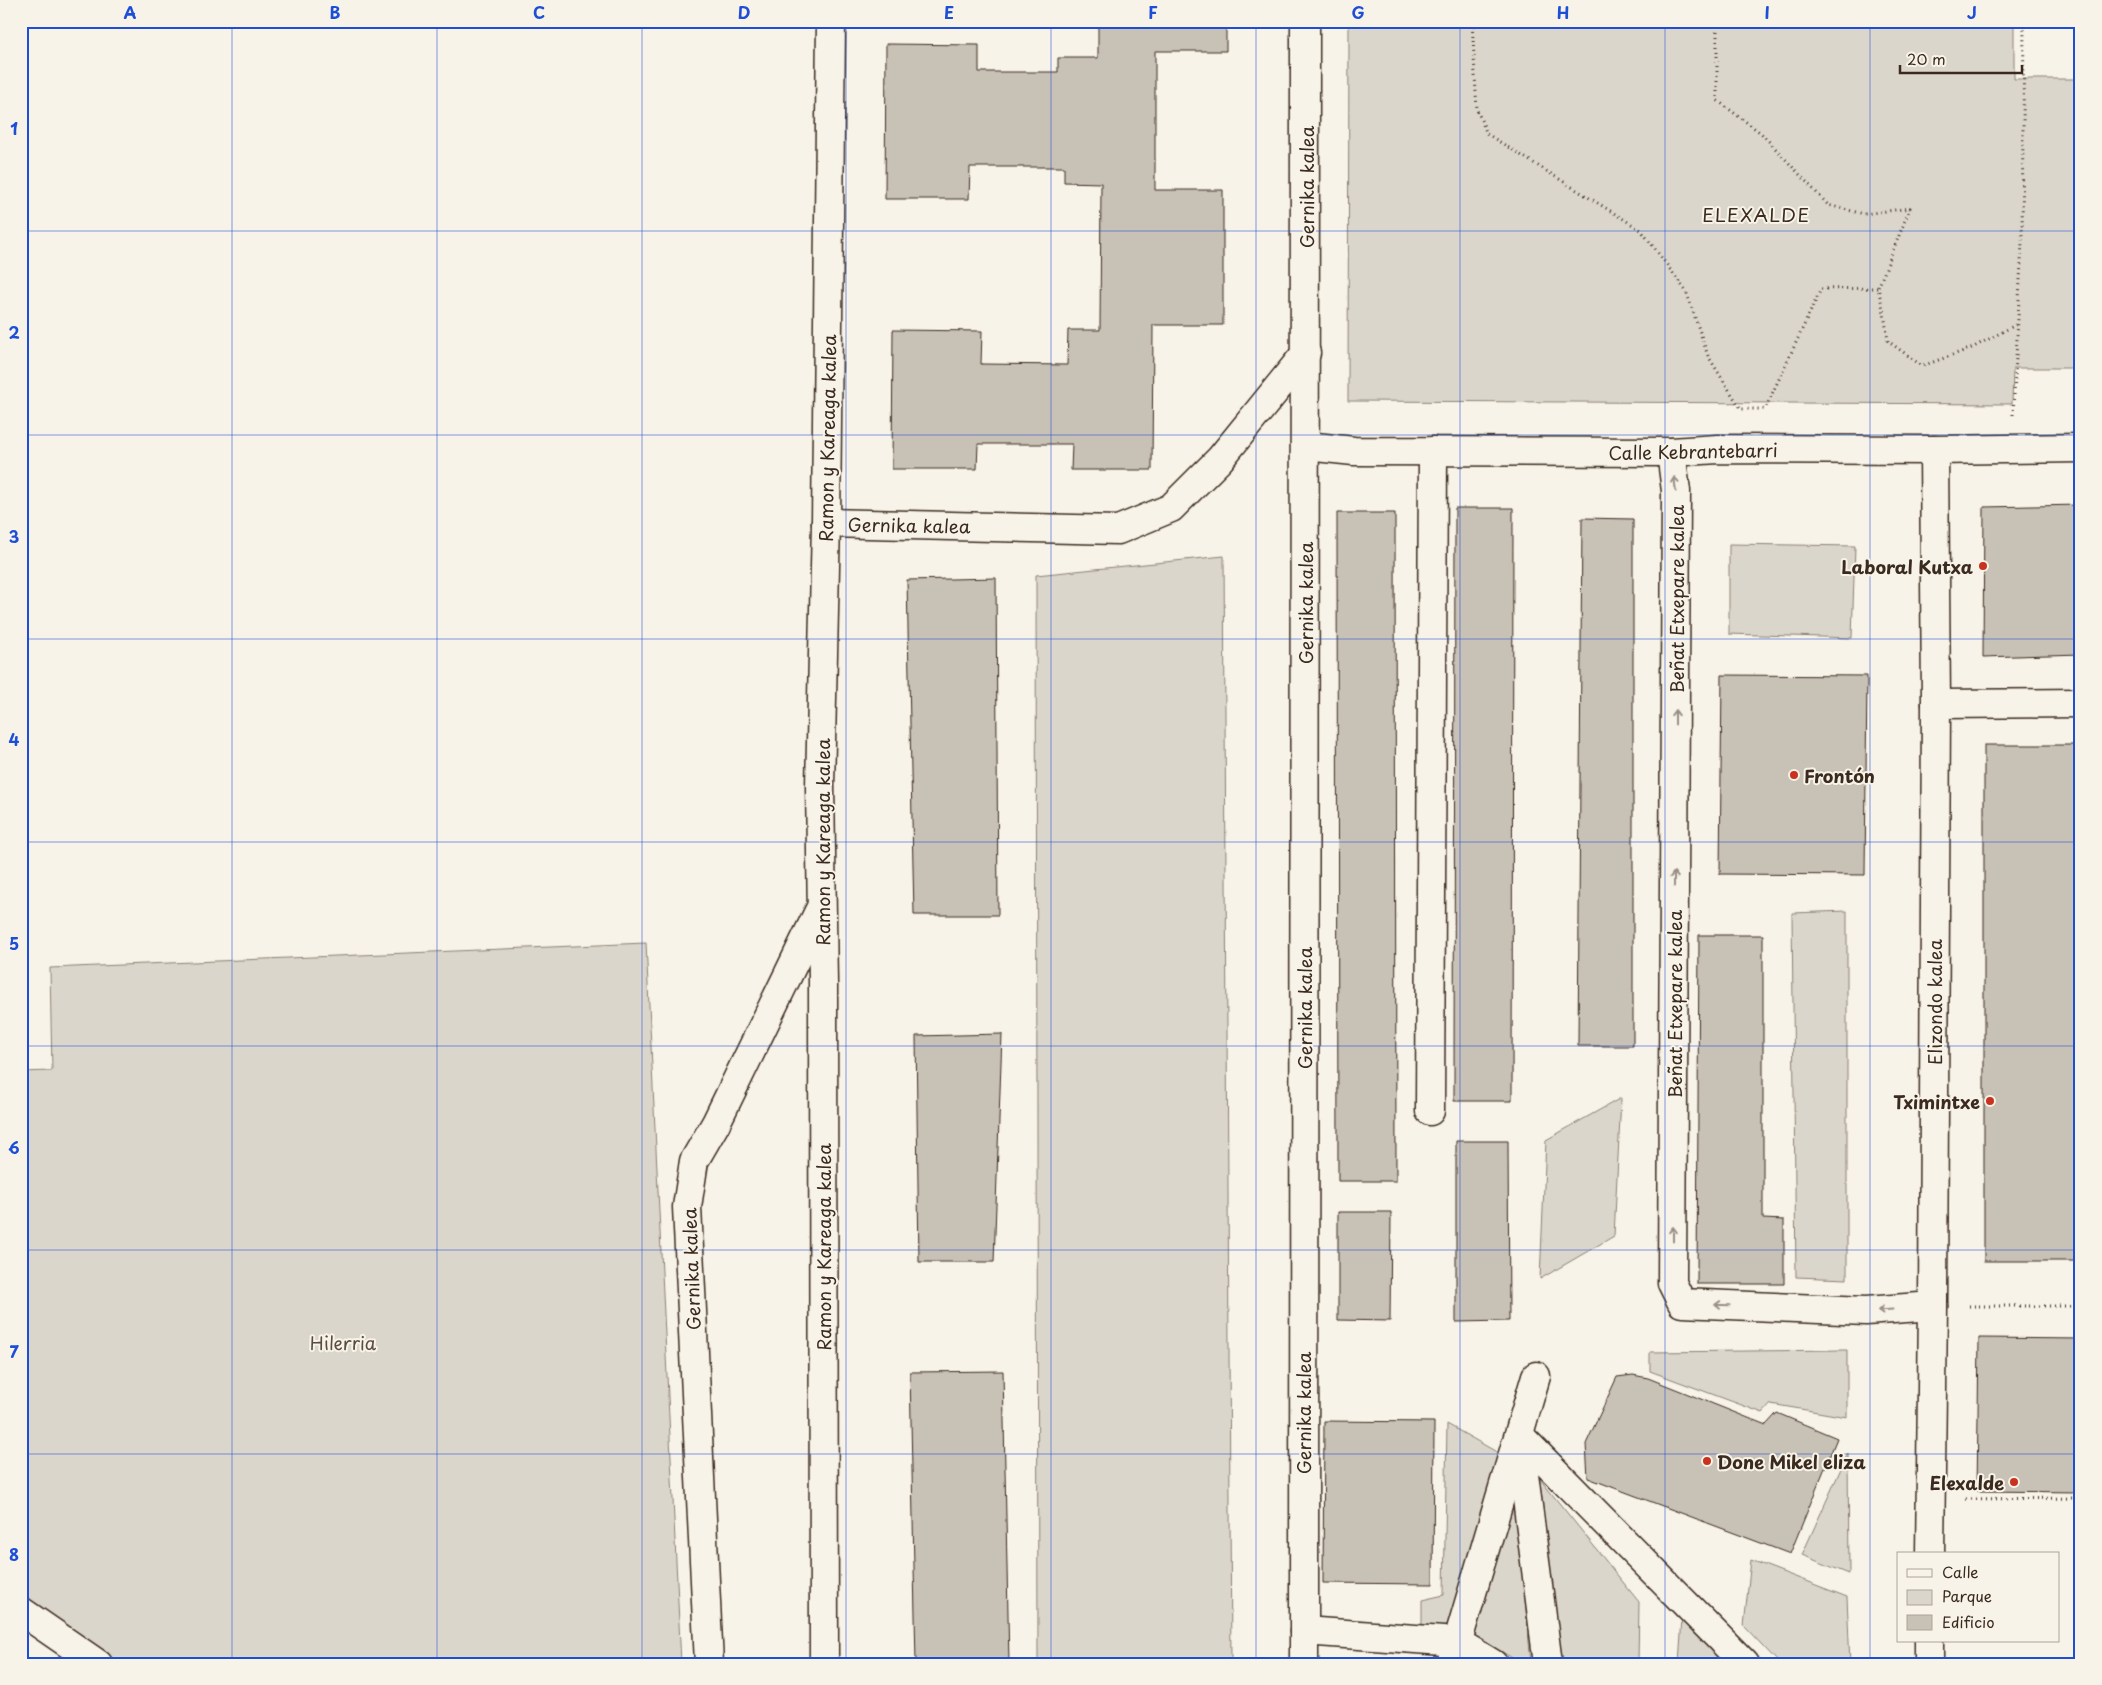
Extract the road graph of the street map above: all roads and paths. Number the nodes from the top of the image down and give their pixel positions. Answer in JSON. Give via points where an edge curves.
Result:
{"nodes":[{"id":1,"x":831,"y":21,"type":"edge"},
{"id":2,"x":1305,"y":21,"type":"edge"},
{"id":3,"x":1472,"y":21,"type":"edge"},
{"id":4,"x":1717,"y":21,"type":"edge"},
{"id":5,"x":2024,"y":21,"type":"edge"},
{"id":6,"x":1878,"y":288,"type":"junction"},
{"id":7,"x":2019,"y":323,"type":"junction"},
{"id":8,"x":1306,"y":353,"type":"junction"},
{"id":9,"x":1306,"y":446,"type":"junction"},
{"id":10,"x":2011,"y":448,"type":"junction"},
{"id":11,"x":2081,"y":448,"type":"edge"},
{"id":12,"x":1934,"y":450,"type":"junction"},
{"id":13,"x":1433,"y":451,"type":"junction"},
{"id":14,"x":1671,"y":452,"type":"junction"},
{"id":15,"x":826,"y":523,"type":"junction"},
{"id":16,"x":2081,"y":703,"type":"edge"},
{"id":17,"x":1936,"y":704,"type":"junction"},
{"id":18,"x":822,"y":905,"type":"junction"},
{"id":19,"x":1430,"y":1111,"type":"dead end"},
{"id":20,"x":1933,"y":1306,"type":"junction"},
{"id":21,"x":2081,"y":1306,"type":"edge"},
{"id":22,"x":1536,"y":1376,"type":"dead end"},
{"id":23,"x":1519,"y":1435,"type":"junction"},
{"id":24,"x":2081,"y":1498,"type":"edge"},
{"id":25,"x":1930,"y":1500,"type":"junction"},
{"id":26,"x":1930,"y":1552,"type":"edge"},
{"id":27,"x":21,"y":1611,"type":"edge"},
{"id":28,"x":1304,"y":1631,"type":"junction"},
{"id":29,"x":1929,"y":1642,"type":"edge"},
{"id":30,"x":1454,"y":1653,"type":"edge"},
{"id":31,"x":98,"y":1664,"type":"edge"},
{"id":32,"x":710,"y":1664,"type":"edge"},
{"id":33,"x":824,"y":1664,"type":"edge"},
{"id":34,"x":1304,"y":1664,"type":"edge"},
{"id":35,"x":1493,"y":1664,"type":"edge"},
{"id":36,"x":1548,"y":1664,"type":"edge"},
{"id":37,"x":1745,"y":1664,"type":"edge"},
{"id":38,"x":1929,"y":1664,"type":"edge"}],
"edges":[{"from":1,"to":15,"type":"street","name":"Ramon y Kareaga kalea"},
{"from":2,"to":8,"type":"street","name":"Gernika kalea"},
{"from":3,"to":6,"type":"path","via":[[1478,110],[1487,134],[1641,230],[1686,291],[1708,356],[1741,409],[1765,408],[1821,289]]},
{"from":4,"to":6,"type":"path","via":[[1717,100],[1761,133],[1828,205],[1864,214],[1910,208]]},
{"from":5,"to":7,"type":"path"},
{"from":6,"to":7,"type":"path","via":[[1888,341],[1922,366],[1972,348]]},
{"from":7,"to":10,"type":"path"},
{"from":8,"to":9,"type":"street","name":"Gernika kalea"},
{"from":8,"to":15,"type":"street","name":"Gernika kalea","via":[[1220,459],[1171,508],[1118,530]]},
{"from":9,"to":13,"type":"street","name":"Calle Kebrantebarri"},
{"from":9,"to":28,"type":"street","name":"Gernika kalea"},
{"from":10,"to":11,"type":"street","name":"Calle Kebrantebarri"},
{"from":10,"to":12,"type":"street","name":"Calle Kebrantebarri"},
{"from":12,"to":14,"type":"street","name":"Calle Kebrantebarri","via":[[1718,449]]},
{"from":12,"to":17,"type":"street","name":"Elizondo kalea"},
{"from":13,"to":14,"type":"street","name":"Calle Kebrantebarri"},
{"from":13,"to":19,"type":"street"},
{"from":20,"to":14,"type":"street","name":"Beñat Etxepare kalea","one_way":true,"via":[[1866,1311],[1682,1303],[1672,1283],[1676,491]]},
{"from":15,"to":18,"type":"street","name":"Ramon y Kareaga kalea","via":[[820,786]]},
{"from":16,"to":17,"type":"street"},
{"from":17,"to":20,"type":"street","name":"Elizondo kalea"},
{"from":18,"to":32,"type":"street","name":"Gernika kalea","via":[[716,1123],[694,1161],[687,1207]]},
{"from":18,"to":33,"type":"street","name":"Ramon y Kareaga kalea"},
{"from":20,"to":21,"type":"path"},
{"from":20,"to":25,"type":"street","name":"Elizondo kalea"},
{"from":22,"to":23,"type":"street"},
{"from":23,"to":30,"type":"street"},
{"from":23,"to":36,"type":"street"},
{"from":23,"to":37,"type":"street"},
{"from":24,"to":25,"type":"path"},
{"from":25,"to":26,"type":"street","name":"Elizondo kalea"},
{"from":27,"to":31,"type":"street"},
{"from":28,"to":30,"type":"street"},
{"from":28,"to":34,"type":"street","name":"Gernika kalea"},
{"from":29,"to":38,"type":"street"},
{"from":30,"to":35,"type":"street"}]}
